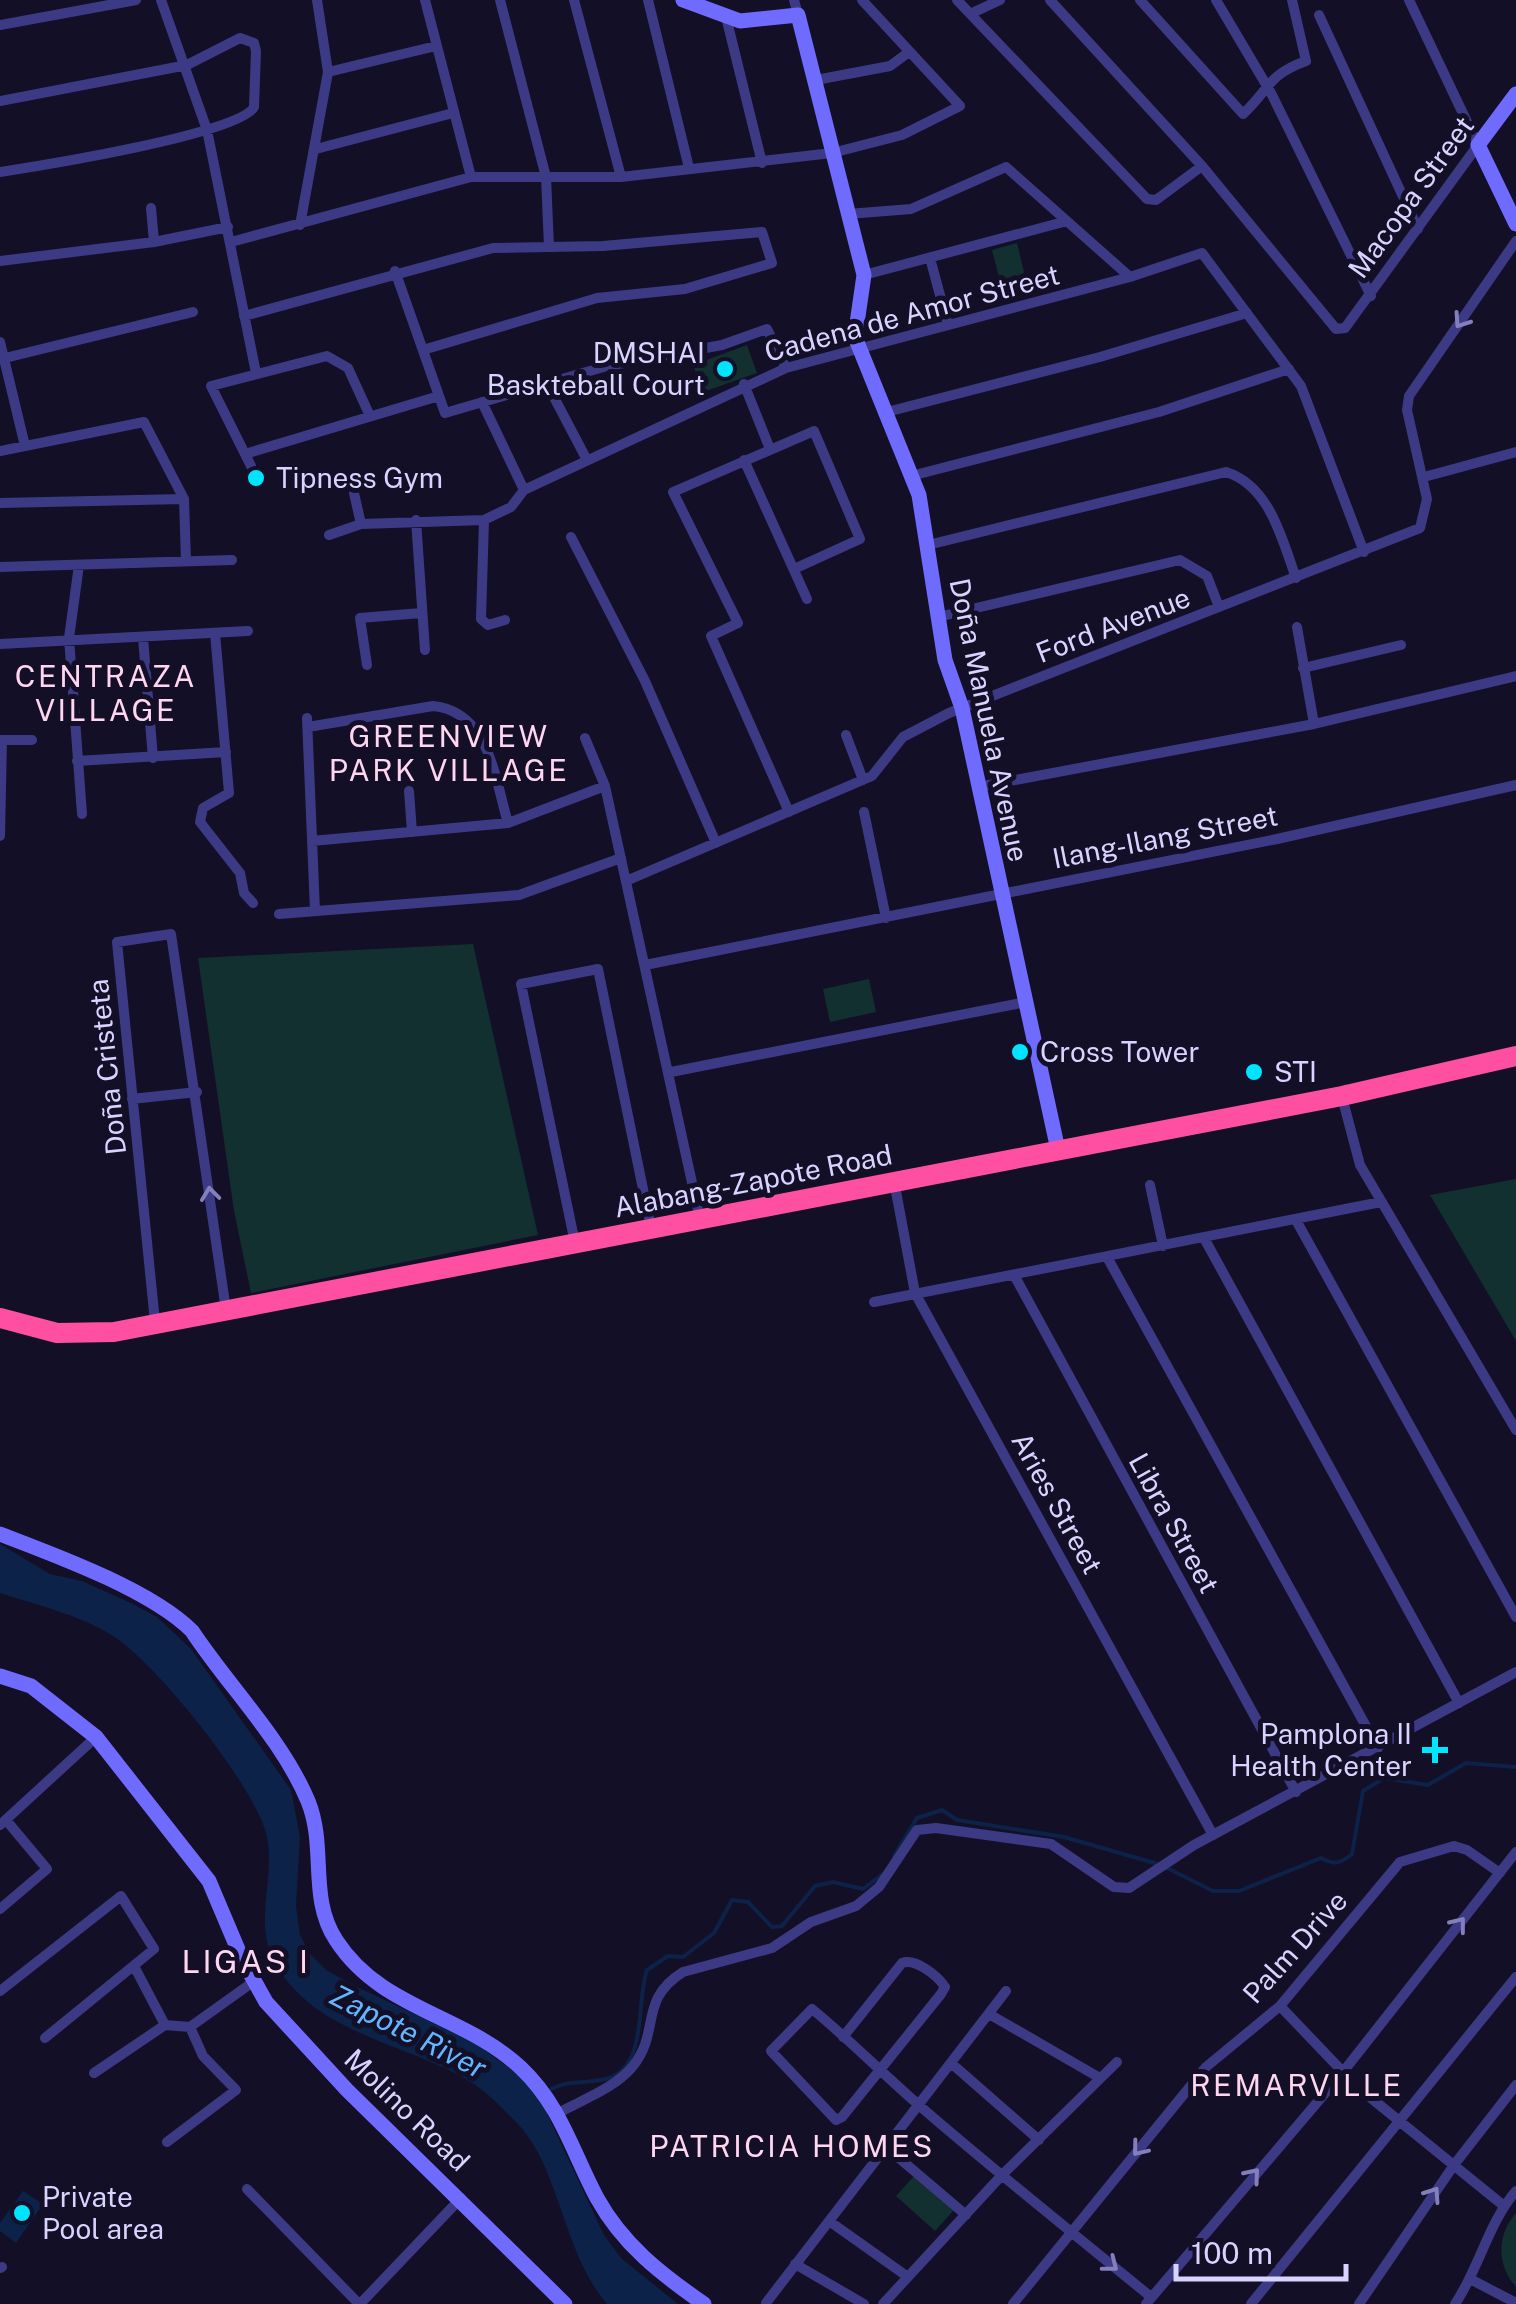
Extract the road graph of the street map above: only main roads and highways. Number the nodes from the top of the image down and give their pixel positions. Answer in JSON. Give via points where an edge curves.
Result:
{"nodes":[{"id":1,"x":683,"y":0,"type":"edge"},
{"id":2,"x":796,"y":4,"type":"edge"},
{"id":3,"x":1516,"y":94,"type":"edge"},
{"id":4,"x":1516,"y":224,"type":"edge"},
{"id":5,"x":1516,"y":1056,"type":"edge"},
{"id":6,"x":1058,"y":1150,"type":"junction"},
{"id":7,"x":0,"y":1318,"type":"edge"},
{"id":8,"x":0,"y":1534,"type":"edge"},
{"id":9,"x":0,"y":1676,"type":"edge"},
{"id":10,"x":565,"y":2304,"type":"edge"},
{"id":11,"x":704,"y":2304,"type":"edge"}],
"edges":[{"from":1,"to":2,"type":"main road","via":[[750,22]]},
{"from":2,"to":6,"type":"main road","name":"Doña Manuela Avenue","via":[[864,275],[855,336],[910,476],[928,545],[945,660],[962,708]]},
{"from":3,"to":4,"type":"main road","name":"Macopa Street","via":[[1478,145]]},
{"from":5,"to":6,"type":"highway","name":"Alabang-Zapote Road"},
{"from":6,"to":7,"type":"highway","name":"Alabang-Zapote Road","via":[[83,1335]]},
{"from":8,"to":11,"type":"main road","via":[[101,1576],[183,1622],[307,1800],[319,1846],[320,1911],[341,1948],[391,1996],[485,2040],[540,2087],[617,2229],[645,2261]]},
{"from":9,"to":10,"type":"main road","name":"Molino Road","via":[[30,1686],[96,1737],[210,1881],[253,1982],[284,2023]]}]}
